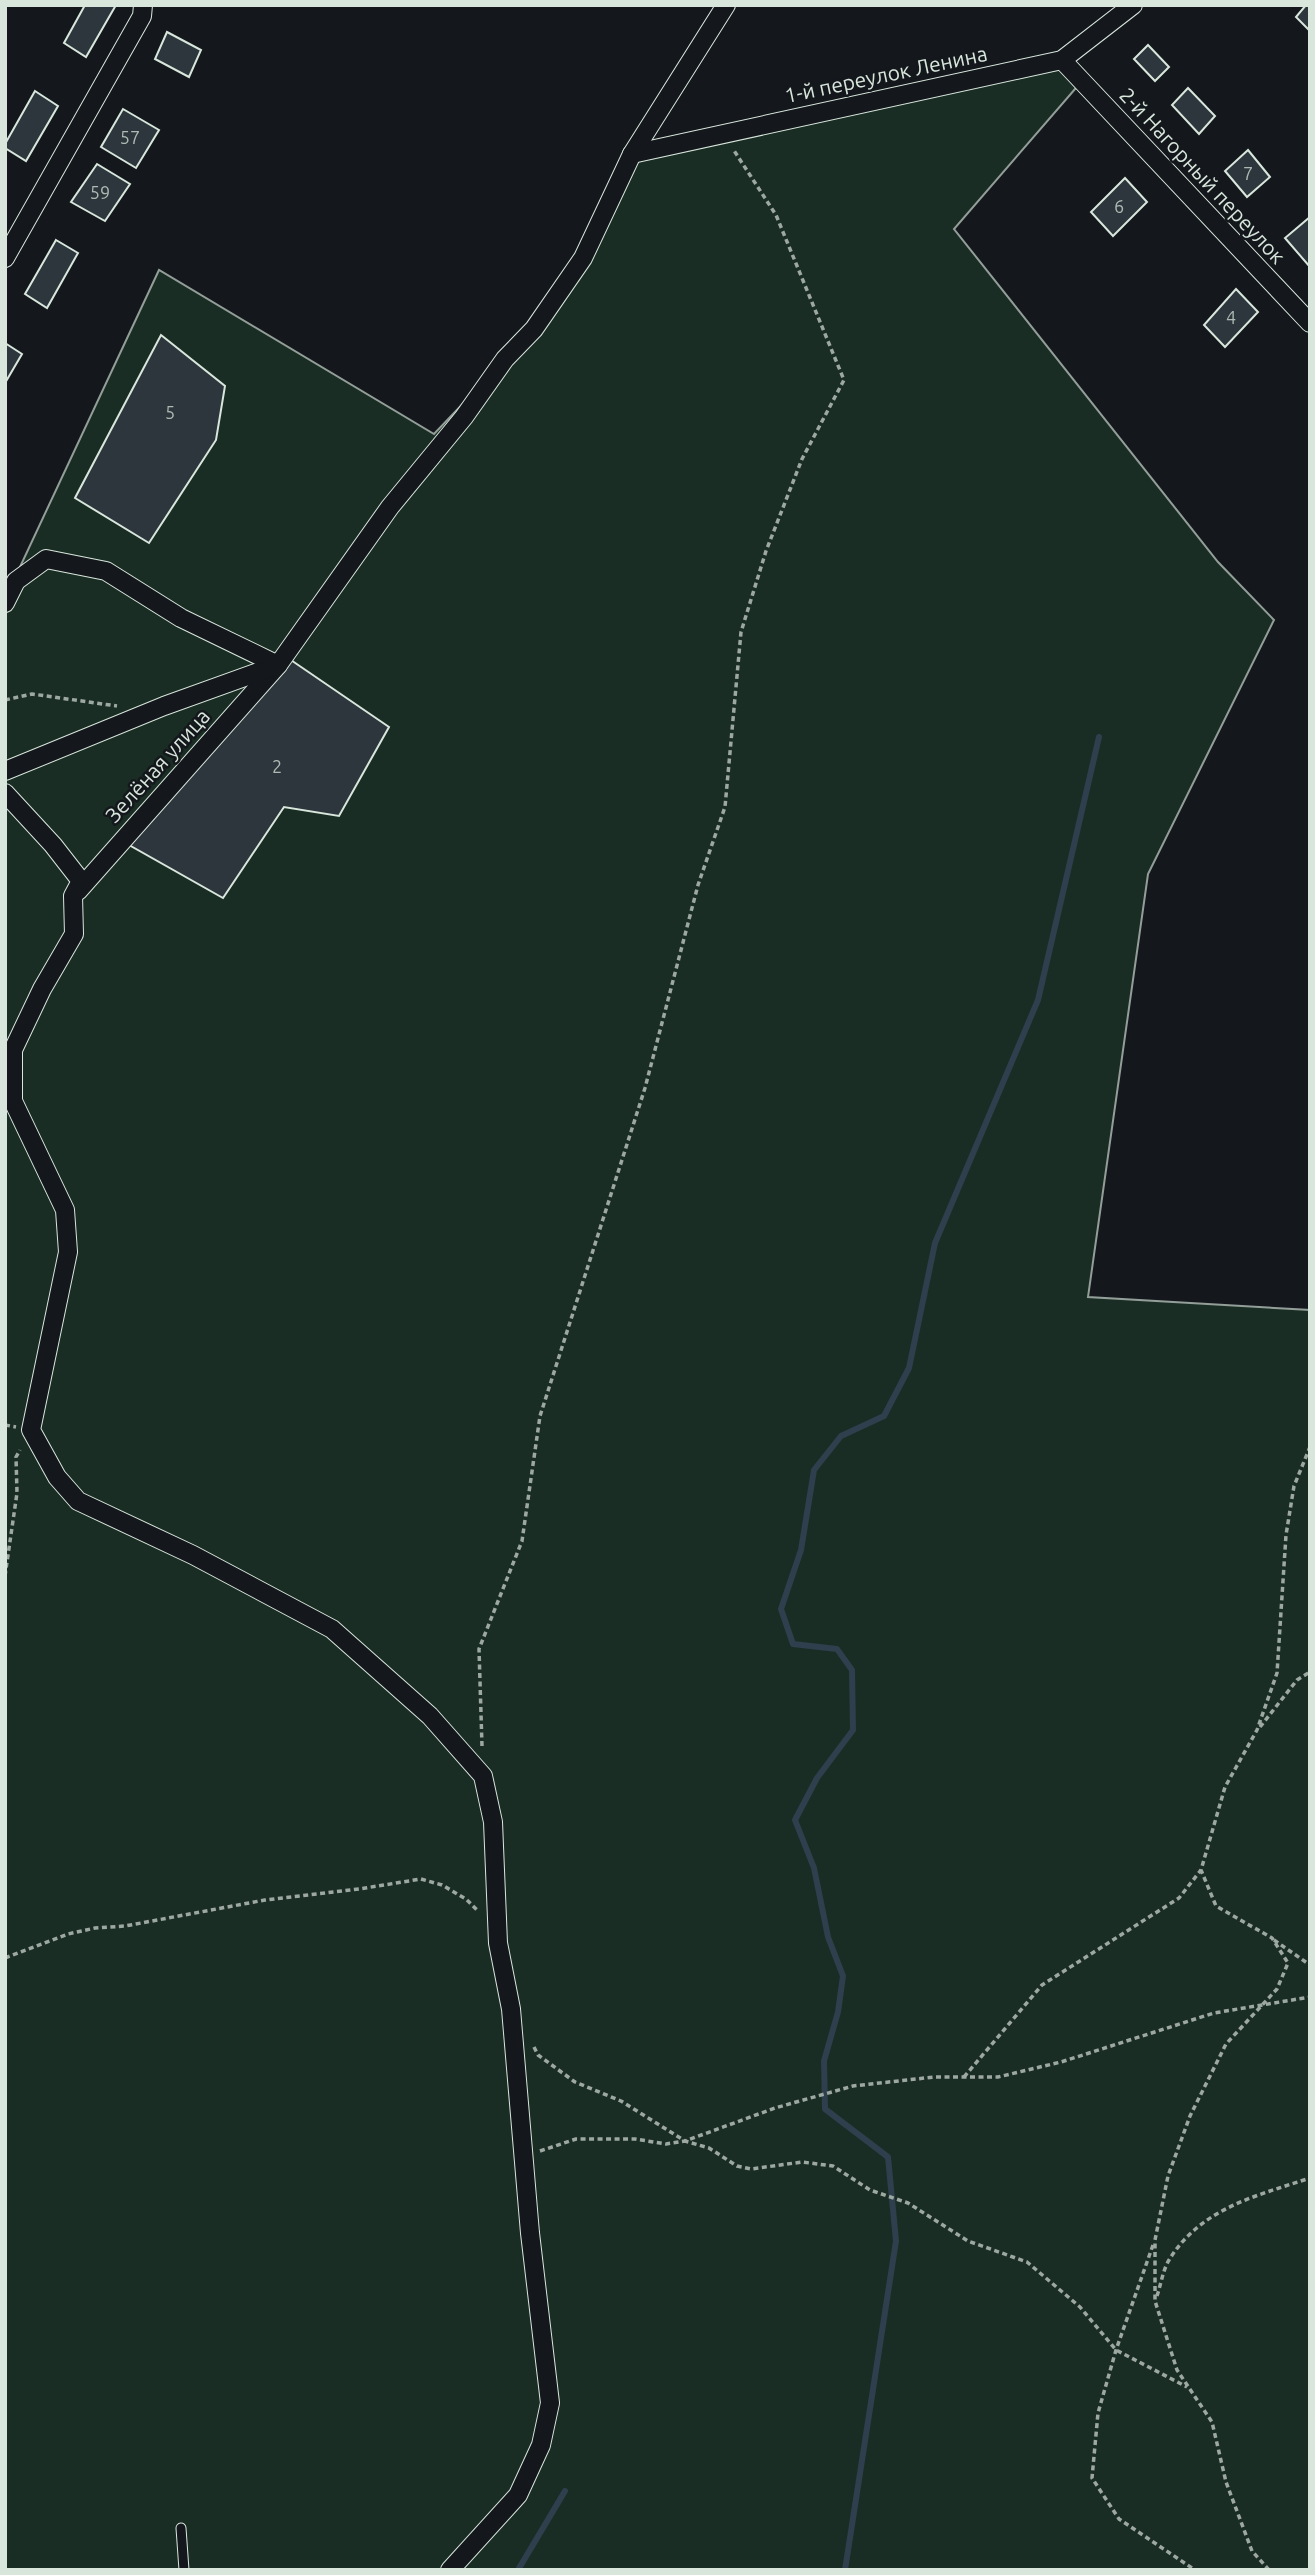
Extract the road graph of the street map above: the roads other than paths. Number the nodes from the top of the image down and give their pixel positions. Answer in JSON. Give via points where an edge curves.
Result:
{"nodes":[{"id":1,"x":143,"y":5,"type":"edge"},
{"id":2,"x":726,"y":5,"type":"edge"},
{"id":3,"x":1133,"y":5,"type":"edge"},
{"id":4,"x":1062,"y":60,"type":"junction"},
{"id":5,"x":632,"y":154,"type":"junction"},
{"id":6,"x":5,"y":258,"type":"edge"},
{"id":7,"x":1310,"y":323,"type":"edge"},
{"id":8,"x":5,"y":603,"type":"edge"},
{"id":9,"x":278,"y":665,"type":"junction"},
{"id":10,"x":5,"y":771,"type":"edge"},
{"id":11,"x":5,"y":793,"type":"edge"},
{"id":12,"x":73,"y":896,"type":"junction"},
{"id":13,"x":181,"y":2528,"type":"dead end"},
{"id":14,"x":184,"y":2570,"type":"edge"},
{"id":15,"x":450,"y":2570,"type":"edge"}],
"edges":[{"from":1,"to":6,"type":"street","via":[[142,16]]},
{"from":2,"to":5,"type":"street","name":"Зелёная улица"},
{"from":3,"to":4,"type":"street","name":"1-й переулок Ленина"},
{"from":4,"to":5,"type":"street","name":"1-й переулок Ленина"},
{"from":4,"to":7,"type":"street","name":"2-й Нагорный переулок"},
{"from":5,"to":9,"type":"street","name":"Зелёная улица","via":[[583,258],[534,329],[505,359],[390,507]]},
{"from":8,"to":9,"type":"street","via":[[16,581],[46,559],[106,570],[181,618]]},
{"from":9,"to":10,"type":"street"},
{"from":9,"to":12,"type":"street","name":"Зелёная улица"},
{"from":11,"to":12,"type":"street","via":[[81,881]]},
{"from":12,"to":15,"type":"street","via":[[74,934],[13,1050],[13,1101],[65,1210],[68,1252],[31,1430],[57,1477],[78,1501],[193,1555],[331,1629],[430,1716],[483,1776],[493,1822],[498,1943],[511,2009],[550,2403],[541,2445],[518,2495]]},
{"from":13,"to":14,"type":"lane"}]}
